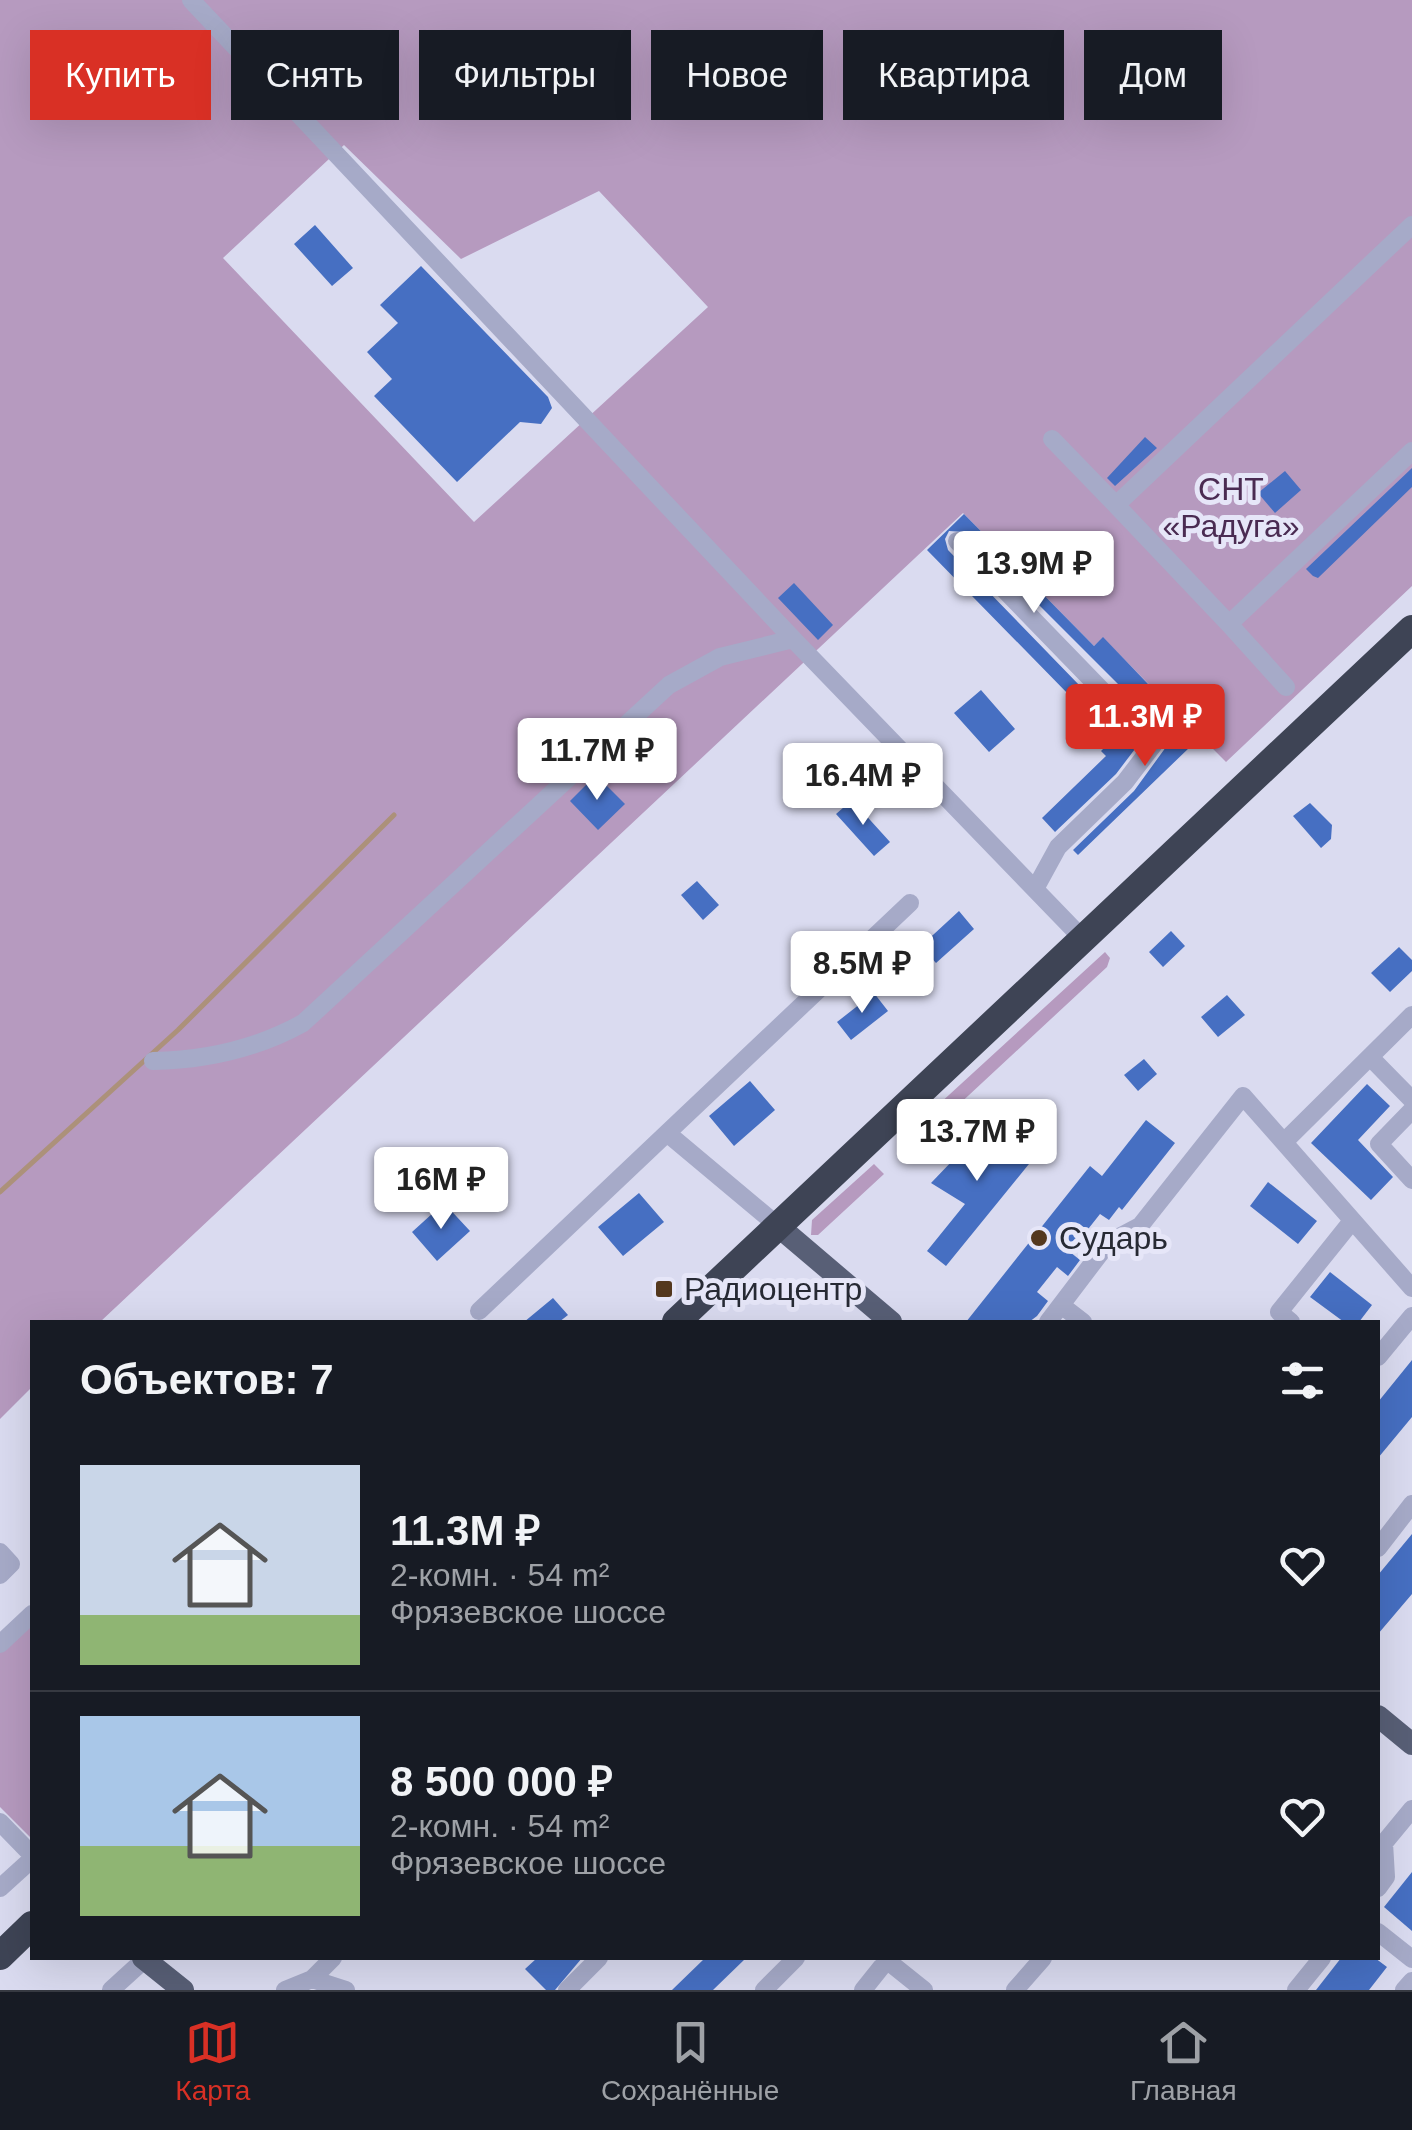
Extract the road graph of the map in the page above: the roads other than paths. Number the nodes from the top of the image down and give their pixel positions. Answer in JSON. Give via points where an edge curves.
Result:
{"nodes":[{"id":1,"x":191,"y":0,"type":"edge"},
{"id":2,"x":1412,"y":225,"type":"edge"},
{"id":3,"x":1052,"y":439,"type":"dead end"},
{"id":4,"x":1412,"y":451,"type":"edge"},
{"id":5,"x":1116,"y":505,"type":"junction"},
{"id":6,"x":957,"y":541,"type":"dead end"},
{"id":7,"x":1229,"y":624,"type":"junction"},
{"id":8,"x":1412,"y":629,"type":"edge"},
{"id":9,"x":793,"y":639,"type":"junction"},
{"id":10,"x":1286,"y":687,"type":"dead end"},
{"id":11,"x":1035,"y":889,"type":"junction"},
{"id":12,"x":910,"y":904,"type":"dead end"},
{"id":13,"x":1082,"y":938,"type":"junction"},
{"id":14,"x":1412,"y":1015,"type":"edge"},
{"id":15,"x":1370,"y":1057,"type":"junction"},
{"id":16,"x":154,"y":1061,"type":"dead end"},
{"id":17,"x":1412,"y":1100,"type":"edge"},
{"id":18,"x":1412,"y":1110,"type":"edge"},
{"id":19,"x":667,"y":1133,"type":"junction"},
{"id":20,"x":1284,"y":1142,"type":"junction"},
{"id":21,"x":1412,"y":1180,"type":"edge"},
{"id":22,"x":1352,"y":1220,"type":"junction"},
{"id":23,"x":778,"y":1226,"type":"junction"},
{"id":24,"x":1412,"y":1288,"type":"edge"},
{"id":25,"x":1061,"y":1305,"type":"junction"},
{"id":26,"x":479,"y":1311,"type":"dead end"},
{"id":27,"x":1412,"y":1316,"type":"edge"},
{"id":28,"x":678,"y":1320,"type":"edge"},
{"id":29,"x":888,"y":1320,"type":"edge"},
{"id":30,"x":1050,"y":1320,"type":"edge"},
{"id":31,"x":1080,"y":1320,"type":"edge"},
{"id":32,"x":1289,"y":1320,"type":"edge"},
{"id":33,"x":1380,"y":1356,"type":"edge"},
{"id":34,"x":1412,"y":1504,"type":"edge"},
{"id":35,"x":1380,"y":1545,"type":"edge"},
{"id":36,"x":0,"y":1552,"type":"edge"},
{"id":37,"x":0,"y":1575,"type":"edge"},
{"id":38,"x":30,"y":1616,"type":"edge"},
{"id":39,"x":0,"y":1644,"type":"edge"},
{"id":40,"x":1380,"y":1718,"type":"edge"},
{"id":41,"x":1412,"y":1744,"type":"edge"},
{"id":42,"x":1412,"y":1808,"type":"edge"},
{"id":43,"x":0,"y":1822,"type":"edge"},
{"id":44,"x":30,"y":1855,"type":"edge"},
{"id":45,"x":30,"y":1859,"type":"edge"},
{"id":46,"x":1380,"y":1885,"type":"edge"},
{"id":47,"x":0,"y":1888,"type":"edge"},
{"id":48,"x":30,"y":1927,"type":"edge"},
{"id":49,"x":1380,"y":1934,"type":"edge"},
{"id":50,"x":0,"y":1956,"type":"edge"},
{"id":51,"x":1412,"y":1959,"type":"edge"},
{"id":52,"x":142,"y":1960,"type":"edge"},
{"id":53,"x":146,"y":1960,"type":"edge"},
{"id":54,"x":332,"y":1960,"type":"edge"},
{"id":55,"x":597,"y":1960,"type":"edge"},
{"id":56,"x":794,"y":1960,"type":"edge"},
{"id":57,"x":885,"y":1960,"type":"edge"},
{"id":58,"x":887,"y":1960,"type":"edge"},
{"id":59,"x":1040,"y":1960,"type":"edge"},
{"id":60,"x":1320,"y":1960,"type":"edge"},
{"id":61,"x":312,"y":1979,"type":"junction"},
{"id":62,"x":1412,"y":1980,"type":"edge"},
{"id":63,"x":111,"y":1990,"type":"edge"},
{"id":64,"x":183,"y":1990,"type":"edge"},
{"id":65,"x":284,"y":1990,"type":"edge"},
{"id":66,"x":346,"y":1990,"type":"edge"},
{"id":67,"x":567,"y":1990,"type":"edge"},
{"id":68,"x":764,"y":1990,"type":"edge"},
{"id":69,"x":863,"y":1990,"type":"edge"},
{"id":70,"x":924,"y":1990,"type":"edge"},
{"id":71,"x":1015,"y":1990,"type":"edge"},
{"id":72,"x":1296,"y":1990,"type":"edge"},
{"id":73,"x":1404,"y":1990,"type":"edge"}],
"edges":[{"from":1,"to":9,"type":"street"},
{"from":2,"to":5,"type":"street"},
{"from":3,"to":5,"type":"street"},
{"from":4,"to":7,"type":"street"},
{"from":5,"to":7,"type":"street"},
{"from":6,"to":11,"type":"street","via":[[1154,744],[1058,847]]},
{"from":7,"to":10,"type":"street"},
{"from":8,"to":13,"type":"highway"},
{"from":9,"to":11,"type":"street"},
{"from":9,"to":16,"type":"street","via":[[720,657],[670,685],[303,1023],[269,1042],[203,1060]]},
{"from":11,"to":13,"type":"street"},
{"from":12,"to":19,"type":"street"},
{"from":13,"to":23,"type":"highway"},
{"from":14,"to":15,"type":"street"},
{"from":15,"to":17,"type":"street"},
{"from":15,"to":20,"type":"street"},
{"from":18,"to":21,"type":"street","via":[[1379,1144]]},
{"from":19,"to":23,"type":"street"},
{"from":19,"to":26,"type":"street"},
{"from":20,"to":22,"type":"street"},
{"from":20,"to":25,"type":"street","via":[[1242,1096],[1140,1226],[1108,1243]]},
{"from":22,"to":24,"type":"street"},
{"from":22,"to":32,"type":"street","via":[[1279,1312]]},
{"from":23,"to":28,"type":"highway"},
{"from":23,"to":29,"type":"main road"},
{"from":25,"to":30,"type":"street"},
{"from":25,"to":31,"type":"street"},
{"from":27,"to":33,"type":"street"},
{"from":34,"to":35,"type":"street"},
{"from":36,"to":37,"type":"street","via":[[11,1564]]},
{"from":38,"to":39,"type":"street"},
{"from":40,"to":41,"type":"main road"},
{"from":42,"to":46,"type":"street","via":[[1384,1843],[1386,1877]]},
{"from":43,"to":44,"type":"street"},
{"from":45,"to":47,"type":"street"},
{"from":48,"to":50,"type":"highway"},
{"from":49,"to":51,"type":"street"},
{"from":52,"to":63,"type":"street"},
{"from":53,"to":64,"type":"main road"},
{"from":54,"to":61,"type":"street"},
{"from":55,"to":67,"type":"street"},
{"from":56,"to":68,"type":"street"},
{"from":57,"to":69,"type":"street"},
{"from":58,"to":70,"type":"street"},
{"from":59,"to":71,"type":"street"},
{"from":60,"to":72,"type":"street"},
{"from":61,"to":65,"type":"street"},
{"from":61,"to":66,"type":"street"},
{"from":62,"to":73,"type":"street"}]}
